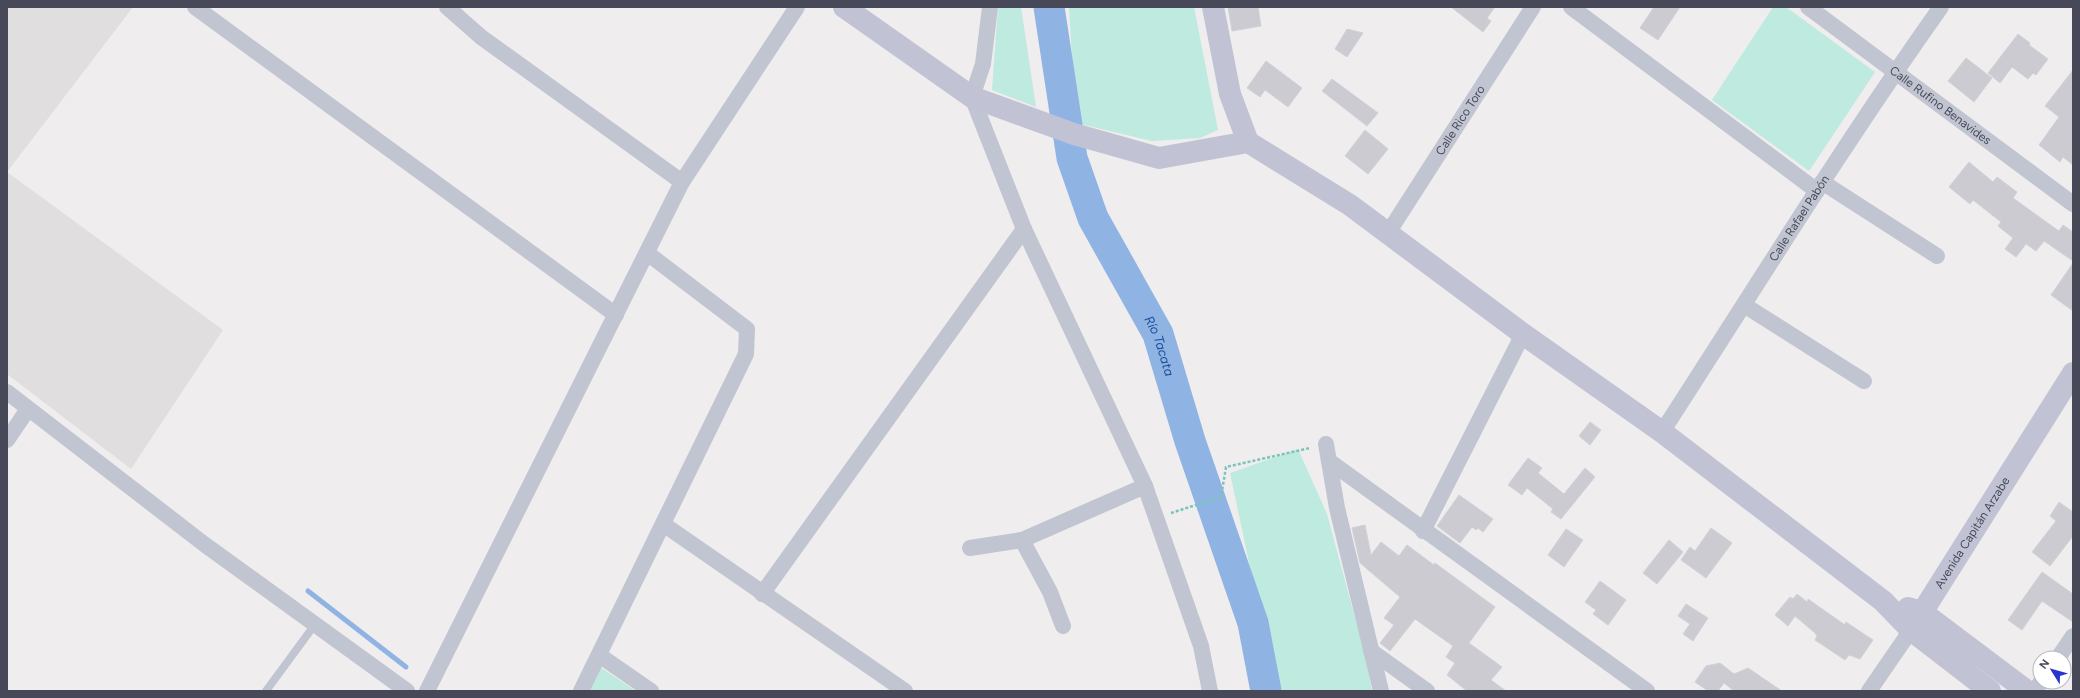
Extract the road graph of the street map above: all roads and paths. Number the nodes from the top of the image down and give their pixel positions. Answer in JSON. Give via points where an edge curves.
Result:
{"nodes":[{"id":1,"x":195,"y":7,"type":"edge"},
{"id":2,"x":447,"y":7,"type":"edge"},
{"id":3,"x":797,"y":7,"type":"edge"},
{"id":4,"x":844,"y":7,"type":"edge"},
{"id":5,"x":990,"y":7,"type":"edge"},
{"id":6,"x":1213,"y":7,"type":"edge"},
{"id":7,"x":1533,"y":7,"type":"edge"},
{"id":8,"x":1571,"y":7,"type":"edge"},
{"id":9,"x":1808,"y":7,"type":"edge"},
{"id":10,"x":1941,"y":7,"type":"edge"},
{"id":11,"x":1895,"y":71,"type":"junction"},
{"id":12,"x":972,"y":97,"type":"junction"},
{"id":13,"x":1248,"y":142,"type":"junction"},
{"id":14,"x":682,"y":182,"type":"junction"},
{"id":15,"x":1819,"y":186,"type":"junction"},
{"id":16,"x":2073,"y":204,"type":"edge"},
{"id":17,"x":1024,"y":229,"type":"junction"},
{"id":18,"x":1388,"y":233,"type":"junction"},
{"id":19,"x":647,"y":253,"type":"junction"},
{"id":20,"x":1936,"y":256,"type":"dead end"},
{"id":21,"x":1744,"y":305,"type":"junction"},
{"id":22,"x":616,"y":316,"type":"junction"},
{"id":23,"x":1523,"y":334,"type":"junction"},
{"id":24,"x":2073,"y":373,"type":"edge"},
{"id":25,"x":1864,"y":381,"type":"dead end"},
{"id":26,"x":7,"y":392,"type":"edge"},
{"id":27,"x":28,"y":409,"type":"junction"},
{"id":28,"x":1662,"y":432,"type":"junction"},
{"id":29,"x":7,"y":440,"type":"edge"},
{"id":30,"x":1326,"y":444,"type":"joint"},
{"id":31,"x":1329,"y":461,"type":"junction"},
{"id":32,"x":1145,"y":486,"type":"junction"},
{"id":33,"x":1156,"y":518,"type":"junction"},
{"id":34,"x":662,"y":524,"type":"junction"},
{"id":35,"x":1423,"y":531,"type":"junction"},
{"id":36,"x":1022,"y":540,"type":"junction"},
{"id":37,"x":970,"y":548,"type":"dead end"},
{"id":38,"x":762,"y":594,"type":"junction"},
{"id":39,"x":1883,"y":601,"type":"junction"},
{"id":40,"x":1922,"y":612,"type":"junction"},
{"id":41,"x":316,"y":623,"type":"junction"},
{"id":42,"x":1063,"y":626,"type":"dead end"},
{"id":43,"x":1911,"y":630,"type":"junction"},
{"id":44,"x":2073,"y":636,"type":"edge"},
{"id":45,"x":2063,"y":650,"type":"edge"},
{"id":46,"x":1371,"y":651,"type":"junction"},
{"id":47,"x":599,"y":655,"type":"junction"},
{"id":48,"x":266,"y":691,"type":"edge"},
{"id":49,"x":407,"y":691,"type":"edge"},
{"id":50,"x":427,"y":691,"type":"edge"},
{"id":51,"x":581,"y":691,"type":"edge"},
{"id":52,"x":650,"y":691,"type":"edge"},
{"id":53,"x":905,"y":691,"type":"edge"},
{"id":54,"x":1210,"y":691,"type":"edge"},
{"id":55,"x":1381,"y":691,"type":"edge"},
{"id":56,"x":1427,"y":691,"type":"edge"},
{"id":57,"x":1647,"y":691,"type":"edge"},
{"id":58,"x":1869,"y":691,"type":"edge"},
{"id":59,"x":1990,"y":691,"type":"edge"},
{"id":60,"x":2027,"y":691,"type":"edge"}],
"edges":[{"from":1,"to":22,"type":"street"},
{"from":2,"to":14,"type":"street","via":[[481,37]]},
{"from":3,"to":14,"type":"street"},
{"from":4,"to":12,"type":"street"},
{"from":5,"to":12,"type":"street","via":[[983,64]]},
{"from":6,"to":13,"type":"street","via":[[1230,94]]},
{"from":7,"to":18,"type":"street","name":"Calle Rico Toro"},
{"from":8,"to":15,"type":"street"},
{"from":9,"to":11,"type":"street","name":"Calle Rufino Benavides"},
{"from":10,"to":11,"type":"street","name":"Calle Rafael Pabón"},
{"from":11,"to":15,"type":"street","name":"Calle Rafael Pabón"},
{"from":11,"to":16,"type":"street","name":"Calle Rufino Benavides"},
{"from":12,"to":13,"type":"street","via":[[1074,134],[1159,158]]},
{"from":12,"to":17,"type":"street"},
{"from":13,"to":18,"type":"street","via":[[1350,205]]},
{"from":14,"to":19,"type":"street"},
{"from":15,"to":20,"type":"street"},
{"from":15,"to":21,"type":"street","name":"Calle Rafael Pabón"},
{"from":17,"to":32,"type":"street"},
{"from":17,"to":38,"type":"street"},
{"from":18,"to":23,"type":"street"},
{"from":19,"to":22,"type":"street"},
{"from":19,"to":34,"type":"street","via":[[747,329],[746,354]]},
{"from":21,"to":25,"type":"street"},
{"from":21,"to":28,"type":"street","name":"Calle Rafael Pabón"},
{"from":22,"to":50,"type":"street"},
{"from":23,"to":28,"type":"street"},
{"from":23,"to":35,"type":"street"},
{"from":24,"to":40,"type":"street","name":"Avenida Capitán Arzabe"},
{"from":26,"to":27,"type":"street"},
{"from":27,"to":29,"type":"street"},
{"from":27,"to":41,"type":"street","via":[[204,544]]},
{"from":28,"to":39,"type":"street"},
{"from":30,"to":31,"type":"street"},
{"from":30,"to":33,"type":"path","via":[[1226,466],[1221,497]]},
{"from":31,"to":35,"type":"street"},
{"from":31,"to":46,"type":"street","via":[[1337,508]]},
{"from":32,"to":33,"type":"street"},
{"from":32,"to":36,"type":"street"},
{"from":33,"to":54,"type":"street","via":[[1201,646]]},
{"from":34,"to":38,"type":"street"},
{"from":34,"to":47,"type":"street"},
{"from":35,"to":57,"type":"street"},
{"from":36,"to":37,"type":"street"},
{"from":36,"to":42,"type":"street","via":[[1050,592]]},
{"from":38,"to":53,"type":"street"},
{"from":39,"to":40,"type":"street"},
{"from":39,"to":43,"type":"street"},
{"from":40,"to":43,"type":"street","name":"Avenida Capitán Arzabe"},
{"from":40,"to":60,"type":"street"},
{"from":41,"to":48,"type":"lane"},
{"from":41,"to":49,"type":"street"},
{"from":43,"to":58,"type":"street","name":"Avenida Capitán Arzabe"},
{"from":43,"to":59,"type":"street"},
{"from":44,"to":45,"type":"street"},
{"from":46,"to":55,"type":"street"},
{"from":46,"to":56,"type":"street"},
{"from":47,"to":51,"type":"street"},
{"from":47,"to":52,"type":"street"}]}
